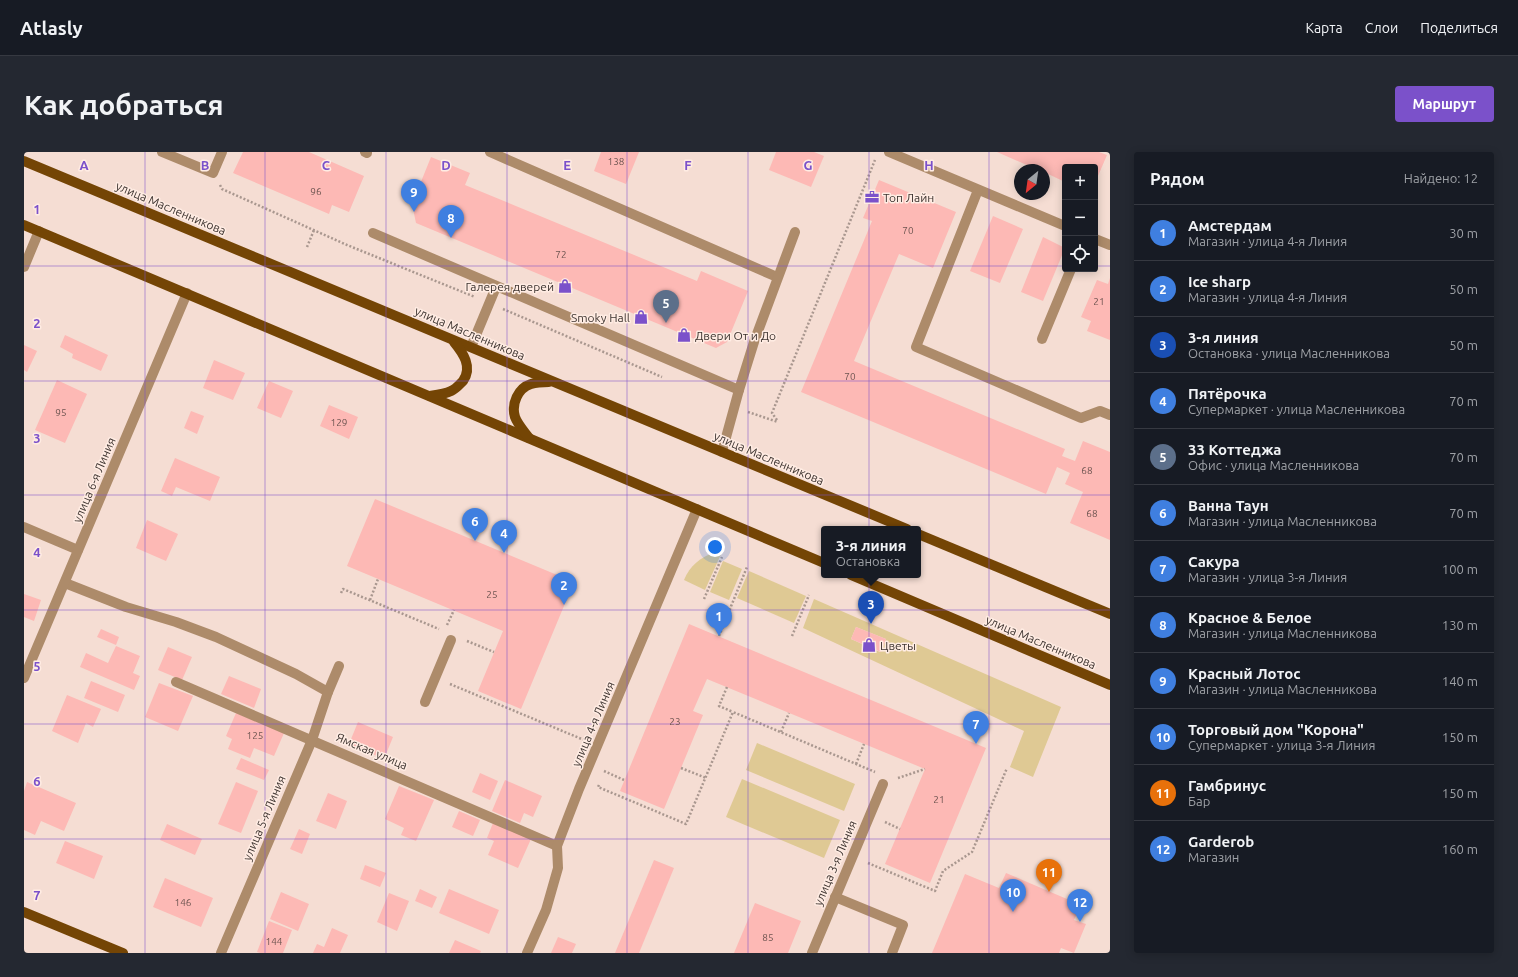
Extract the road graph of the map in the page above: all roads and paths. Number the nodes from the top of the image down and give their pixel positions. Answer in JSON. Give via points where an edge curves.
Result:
{"nodes":[{"id":1,"x":162,"y":152,"type":"edge"},
{"id":2,"x":222,"y":152,"type":"edge"},
{"id":3,"x":490,"y":152,"type":"edge"},
{"id":4,"x":889,"y":152,"type":"edge"},
{"id":5,"x":875,"y":159,"type":"dead end"},
{"id":6,"x":24,"y":161,"type":"edge"},
{"id":7,"x":978,"y":190,"type":"junction"},
{"id":8,"x":24,"y":225,"type":"edge"},
{"id":9,"x":1062,"y":225,"type":"edge"},
{"id":10,"x":314,"y":230,"type":"dead end"},
{"id":11,"x":39,"y":231,"type":"junction"},
{"id":12,"x":795,"y":232,"type":"dead end"},
{"id":13,"x":373,"y":233,"type":"dead end"},
{"id":14,"x":1098,"y":240,"type":"edge"},
{"id":15,"x":1110,"y":245,"type":"edge"},
{"id":16,"x":307,"y":247,"type":"dead end"},
{"id":17,"x":24,"y":267,"type":"edge"},
{"id":18,"x":1070,"y":272,"type":"edge"},
{"id":19,"x":777,"y":278,"type":"junction"},
{"id":20,"x":496,"y":287,"type":"junction"},
{"id":21,"x":187,"y":293,"type":"junction"},
{"id":22,"x":1042,"y":339,"type":"dead end"},
{"id":23,"x":453,"y":340,"type":"junction"},
{"id":24,"x":471,"y":347,"type":"junction"},
{"id":25,"x":553,"y":382,"type":"junction"},
{"id":26,"x":739,"y":390,"type":"junction"},
{"id":27,"x":430,"y":396,"type":"junction"},
{"id":28,"x":1110,"y":415,"type":"edge"},
{"id":29,"x":778,"y":422,"type":"dead end"},
{"id":30,"x":530,"y":439,"type":"junction"},
{"id":31,"x":722,"y":452,"type":"junction"},
{"id":32,"x":696,"y":509,"type":"junction"},
{"id":33,"x":900,"y":526,"type":"edge"},
{"id":34,"x":24,"y":527,"type":"edge"},
{"id":35,"x":921,"y":535,"type":"edge"},
{"id":36,"x":78,"y":550,"type":"junction"},
{"id":37,"x":722,"y":557,"type":"dead end"},
{"id":38,"x":821,"y":562,"type":"edge"},
{"id":39,"x":748,"y":567,"type":"dead end"},
{"id":40,"x":858,"y":578,"type":"edge"},
{"id":41,"x":378,"y":579,"type":"dead end"},
{"id":42,"x":65,"y":583,"type":"junction"},
{"id":43,"x":341,"y":593,"type":"dead end"},
{"id":44,"x":809,"y":595,"type":"dead end"},
{"id":45,"x":704,"y":599,"type":"dead end"},
{"id":46,"x":370,"y":600,"type":"junction"},
{"id":47,"x":454,"y":610,"type":"dead end"},
{"id":48,"x":1110,"y":614,"type":"edge"},
{"id":49,"x":450,"y":620,"type":"dead end"},
{"id":50,"x":448,"y":635,"type":"joint"},
{"id":51,"x":719,"y":636,"type":"dead end"},
{"id":52,"x":792,"y":636,"type":"dead end"},
{"id":53,"x":462,"y":638,"type":"dead end"},
{"id":54,"x":467,"y":641,"type":"junction"},
{"id":55,"x":464,"y":648,"type":"dead end"},
{"id":56,"x":494,"y":652,"type":"dead end"},
{"id":57,"x":339,"y":666,"type":"dead end"},
{"id":58,"x":24,"y":678,"type":"edge"},
{"id":59,"x":176,"y":682,"type":"dead end"},
{"id":60,"x":450,"y":684,"type":"dead end"},
{"id":61,"x":1110,"y":685,"type":"edge"},
{"id":62,"x":727,"y":687,"type":"dead end"},
{"id":63,"x":328,"y":692,"type":"junction"},
{"id":64,"x":425,"y":702,"type":"dead end"},
{"id":65,"x":733,"y":712,"type":"junction"},
{"id":66,"x":789,"y":713,"type":"dead end"},
{"id":67,"x":781,"y":732,"type":"junction"},
{"id":68,"x":312,"y":740,"type":"junction"},
{"id":69,"x":864,"y":744,"type":"dead end"},
{"id":70,"x":598,"y":746,"type":"junction"},
{"id":71,"x":856,"y":764,"type":"junction"},
{"id":72,"x":681,"y":768,"type":"dead end"},
{"id":73,"x":1007,"y":768,"type":"dead end"},
{"id":74,"x":925,"y":770,"type":"dead end"},
{"id":75,"x":604,"y":771,"type":"dead end"},
{"id":76,"x":706,"y":778,"type":"junction"},
{"id":77,"x":882,"y":779,"type":"joint"},
{"id":78,"x":893,"y":779,"type":"dead end"},
{"id":79,"x":624,"y":780,"type":"dead end"},
{"id":80,"x":598,"y":787,"type":"dead end"},
{"id":81,"x":888,"y":824,"type":"dead end"},
{"id":82,"x":900,"y":829,"type":"dead end"},
{"id":83,"x":557,"y":846,"type":"junction"},
{"id":84,"x":867,"y":862,"type":"dead end"},
{"id":85,"x":835,"y":897,"type":"junction"},
{"id":86,"x":24,"y":912,"type":"edge"},
{"id":87,"x":122,"y":953,"type":"edge"},
{"id":88,"x":221,"y":953,"type":"edge"},
{"id":89,"x":527,"y":953,"type":"edge"},
{"id":90,"x":812,"y":953,"type":"edge"},
{"id":91,"x":892,"y":953,"type":"edge"}],
"edges":[{"from":1,"to":2,"type":"street","via":[[213,173]]},
{"from":3,"to":19,"type":"street"},
{"from":4,"to":7,"type":"street"},
{"from":5,"to":29,"type":"path","via":[[772,413]]},
{"from":6,"to":23,"type":"main road","name":"улица Масленникова"},
{"from":7,"to":9,"type":"street"},
{"from":7,"to":28,"type":"street","via":[[916,347],[1080,418],[1100,411]]},
{"from":8,"to":11,"type":"main road"},
{"from":10,"to":16,"type":"path"},
{"from":11,"to":17,"type":"street"},
{"from":11,"to":21,"type":"main road"},
{"from":12,"to":19,"type":"street"},
{"from":13,"to":20,"type":"street"},
{"from":14,"to":15,"type":"street"},
{"from":18,"to":22,"type":"street"},
{"from":19,"to":26,"type":"street"},
{"from":20,"to":24,"type":"street"},
{"from":20,"to":26,"type":"street"},
{"from":21,"to":27,"type":"main road"},
{"from":21,"to":36,"type":"street","name":"улица 6-я Линия"},
{"from":23,"to":24,"type":"main road","name":"улица Масленникова"},
{"from":23,"to":27,"type":"main road","via":[[467,362],[465,378],[452,391]]},
{"from":24,"to":25,"type":"main road","name":"улица Масленникова"},
{"from":25,"to":30,"type":"main road","via":[[530,384],[520,391],[515,400],[516,418]]},
{"from":25,"to":31,"type":"main road","name":"улица Масленникова"},
{"from":26,"to":31,"type":"street"},
{"from":27,"to":30,"type":"main road"},
{"from":30,"to":32,"type":"main road"},
{"from":31,"to":33,"type":"main road","name":"улица Масленникова"},
{"from":32,"to":38,"type":"main road"},
{"from":32,"to":70,"type":"street","name":"улица 4-я Линия"},
{"from":34,"to":36,"type":"street"},
{"from":35,"to":48,"type":"main road"},
{"from":36,"to":42,"type":"street","name":"улица 6-я Линия"},
{"from":37,"to":45,"type":"path"},
{"from":39,"to":51,"type":"path"},
{"from":40,"to":61,"type":"main road","name":"улица Масленникова"},
{"from":41,"to":46,"type":"path"},
{"from":42,"to":58,"type":"street","name":"улица 6-я Линия"},
{"from":42,"to":63,"type":"street","via":[[126,607],[216,637],[296,674]]},
{"from":43,"to":46,"type":"path","via":[[343,589]]},
{"from":44,"to":52,"type":"path"},
{"from":46,"to":50,"type":"path"},
{"from":47,"to":49,"type":"path"},
{"from":50,"to":64,"type":"street"},
{"from":53,"to":54,"type":"path"},
{"from":54,"to":55,"type":"path"},
{"from":54,"to":56,"type":"path"},
{"from":57,"to":63,"type":"street","name":"улица 5-я Линия"},
{"from":59,"to":68,"type":"street","name":"Ямская улица"},
{"from":60,"to":70,"type":"path"},
{"from":62,"to":65,"type":"path","via":[[719,706]]},
{"from":63,"to":68,"type":"street","name":"улица 5-я Линия"},
{"from":65,"to":67,"type":"path"},
{"from":65,"to":76,"type":"path"},
{"from":66,"to":67,"type":"path"},
{"from":67,"to":71,"type":"path"},
{"from":68,"to":83,"type":"street","name":"Ямская улица"},
{"from":68,"to":88,"type":"street","name":"улица 5-я Линия"},
{"from":69,"to":71,"type":"path"},
{"from":70,"to":83,"type":"street","name":"улица 4-я Линия"},
{"from":71,"to":77,"type":"path"},
{"from":72,"to":76,"type":"path"},
{"from":73,"to":84,"type":"path","via":[[972,852],[943,871],[935,891]]},
{"from":74,"to":78,"type":"path"},
{"from":75,"to":79,"type":"path"},
{"from":76,"to":80,"type":"path","via":[[686,824]]},
{"from":77,"to":85,"type":"street","name":"улица 3-я Линия"},
{"from":81,"to":82,"type":"path"},
{"from":83,"to":89,"type":"street","name":"улица 4-я Линия","via":[[558,868],[546,910]]},
{"from":85,"to":90,"type":"street","name":"улица 3-я Линия"},
{"from":85,"to":91,"type":"street","via":[[903,925]]},
{"from":86,"to":87,"type":"main road"}]}
